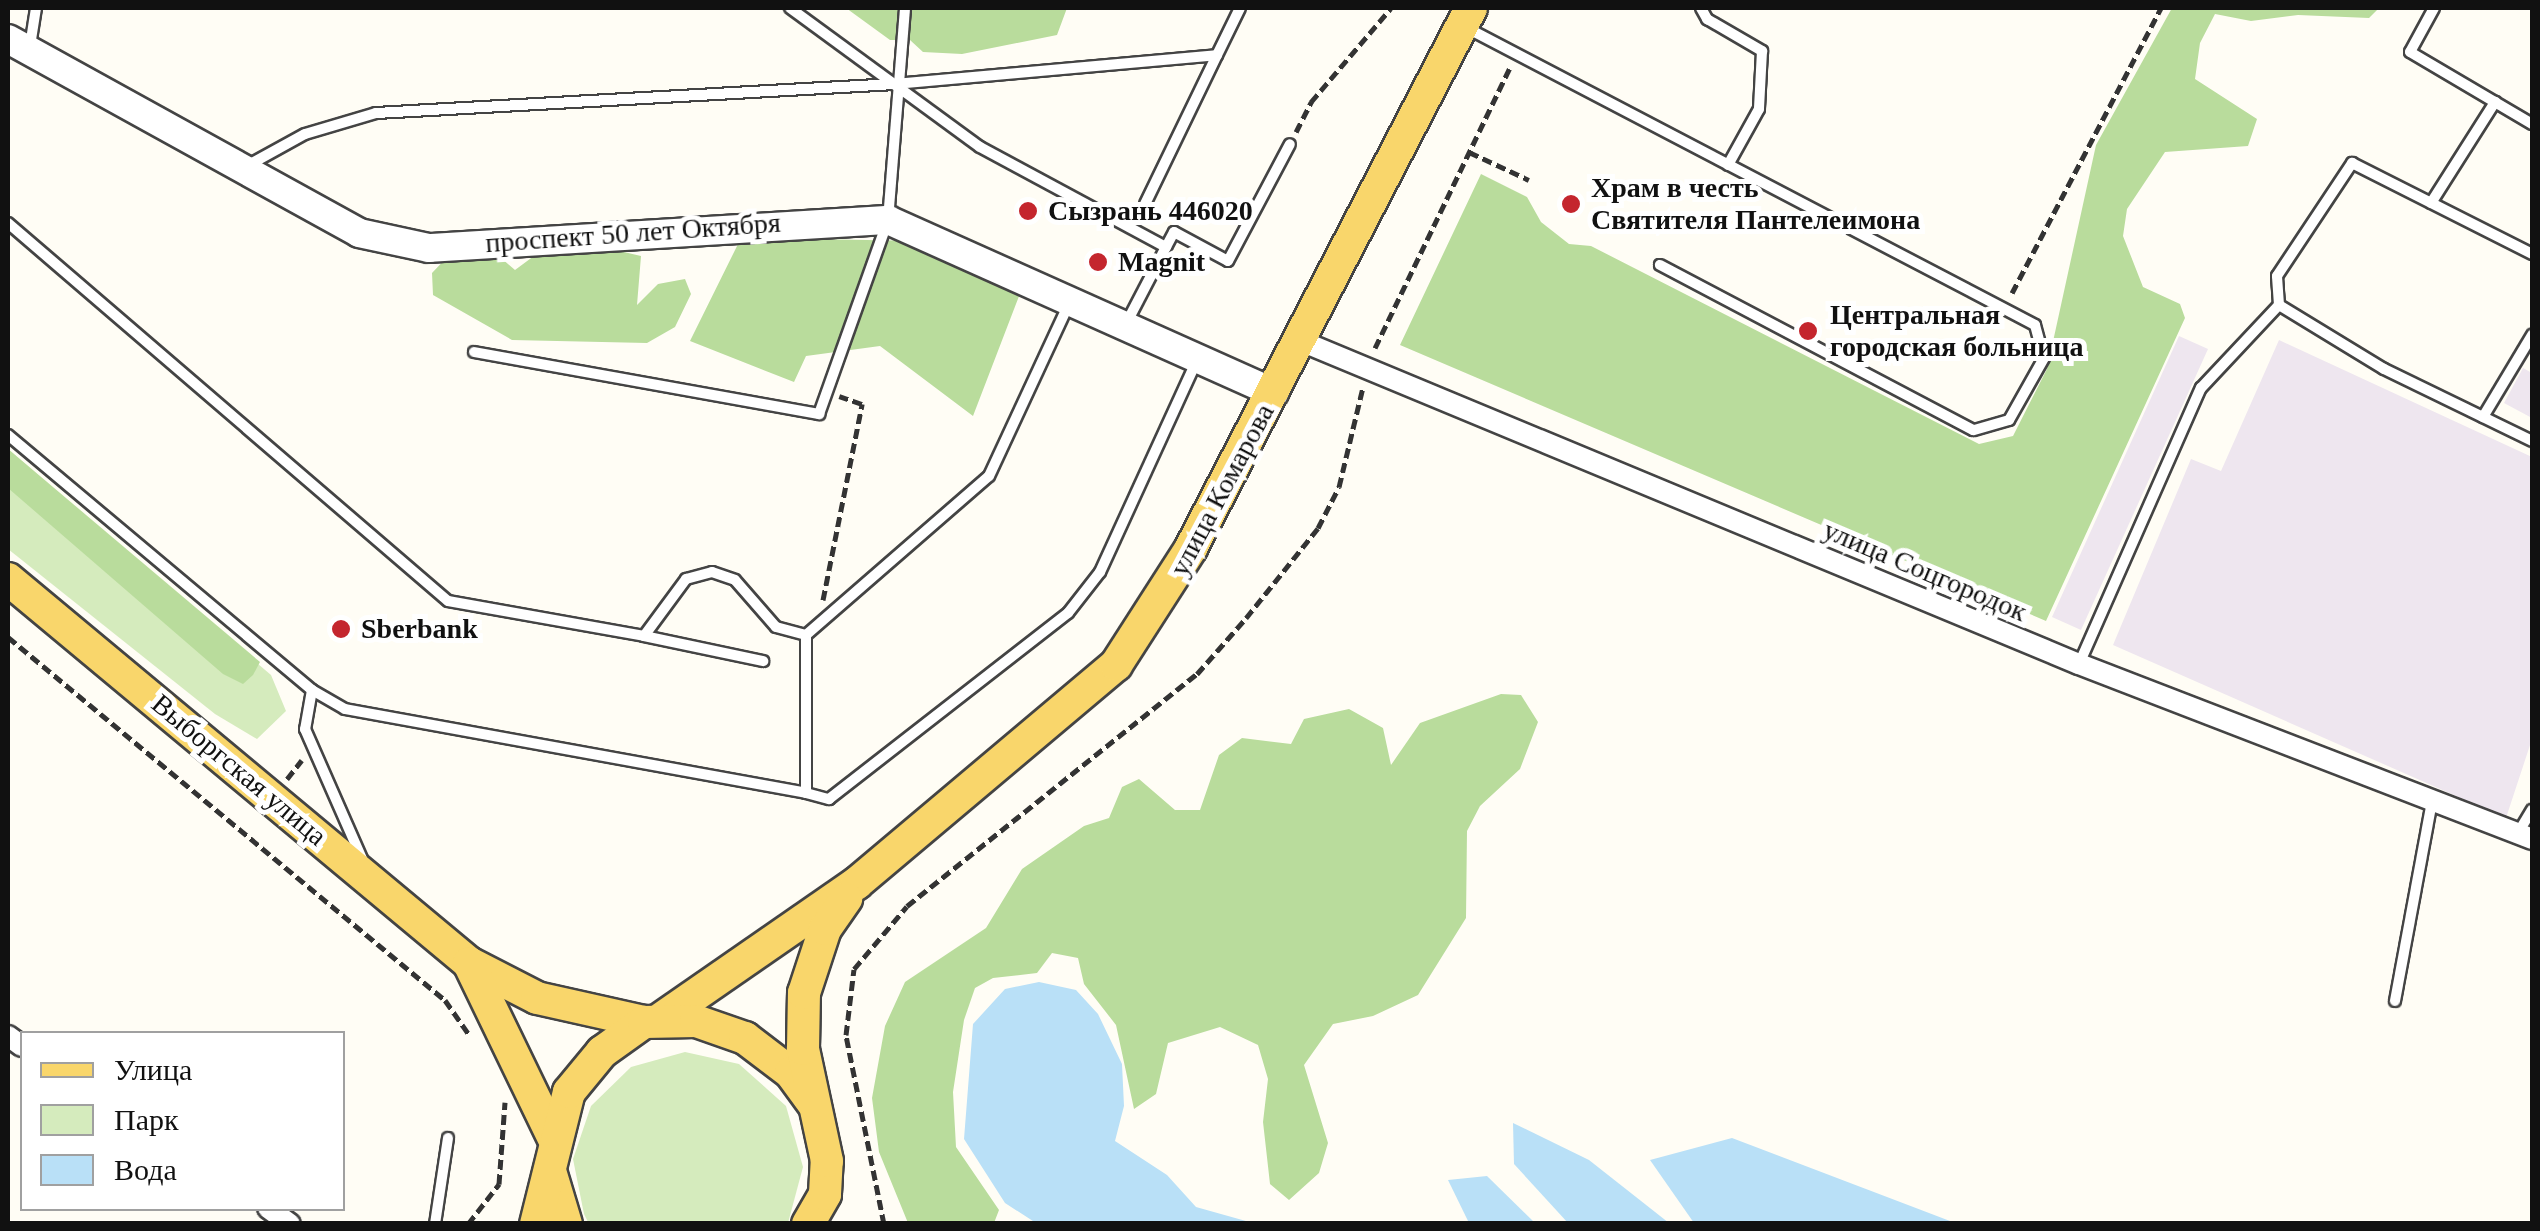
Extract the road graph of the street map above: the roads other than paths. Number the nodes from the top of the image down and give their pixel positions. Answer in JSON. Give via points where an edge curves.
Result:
{"nodes":[{"id":1,"x":36,"y":8,"type":"edge"},
{"id":2,"x":790,"y":8,"type":"edge"},
{"id":3,"x":905,"y":8,"type":"edge"},
{"id":4,"x":1240,"y":8,"type":"edge"},
{"id":5,"x":1701,"y":8,"type":"edge"},
{"id":6,"x":2434,"y":8,"type":"edge"},
{"id":7,"x":1466,"y":17,"type":"edge"},
{"id":8,"x":18,"y":45,"type":"edge"},
{"id":9,"x":1217,"y":55,"type":"junction"},
{"id":10,"x":894,"y":84,"type":"junction"},
{"id":11,"x":2495,"y":102,"type":"junction"},
{"id":12,"x":2532,"y":124,"type":"edge"},
{"id":13,"x":1290,"y":144,"type":"road end"},
{"id":14,"x":1728,"y":165,"type":"junction"},
{"id":15,"x":242,"y":169,"type":"junction"},
{"id":16,"x":2431,"y":203,"type":"junction"},
{"id":17,"x":1145,"y":204,"type":"dead end"},
{"id":18,"x":888,"y":220,"type":"junction"},
{"id":19,"x":8,"y":223,"type":"edge"},
{"id":20,"x":1166,"y":247,"type":"junction"},
{"id":21,"x":2532,"y":254,"type":"edge"},
{"id":22,"x":1660,"y":265,"type":"dead end"},
{"id":23,"x":1069,"y":303,"type":"junction"},
{"id":24,"x":2279,"y":305,"type":"junction"},
{"id":25,"x":1125,"y":326,"type":"junction"},
{"id":26,"x":1300,"y":341,"type":"junction"},
{"id":27,"x":2530,"y":342,"type":"edge"},
{"id":28,"x":474,"y":352,"type":"dead end"},
{"id":29,"x":1197,"y":360,"type":"junction"},
{"id":30,"x":1274,"y":392,"type":"junction"},
{"id":31,"x":2483,"y":417,"type":"junction"},
{"id":32,"x":8,"y":435,"type":"edge"},
{"id":33,"x":2532,"y":441,"type":"edge"},
{"id":34,"x":8,"y":579,"type":"edge"},
{"id":35,"x":644,"y":636,"type":"junction"},
{"id":36,"x":806,"y":636,"type":"junction"},
{"id":37,"x":763,"y":661,"type":"dead end"},
{"id":38,"x":2079,"y":664,"type":"junction"},
{"id":39,"x":312,"y":690,"type":"junction"},
{"id":40,"x":806,"y":793,"type":"junction"},
{"id":41,"x":2432,"y":800,"type":"junction"},
{"id":42,"x":2532,"y":810,"type":"edge"},
{"id":43,"x":2525,"y":836,"type":"edge"},
{"id":44,"x":372,"y":882,"type":"junction"},
{"id":45,"x":857,"y":883,"type":"junction"},
{"id":46,"x":468,"y":963,"type":"junction"},
{"id":47,"x":2395,"y":1001,"type":"dead end"},
{"id":48,"x":653,"y":1020,"type":"junction"},
{"id":49,"x":813,"y":1102,"type":"junction"},
{"id":50,"x":553,"y":1137,"type":"junction"},
{"id":51,"x":448,"y":1138,"type":"dead end"},
{"id":52,"x":551,"y":1174,"type":"junction"},
{"id":53,"x":435,"y":1224,"type":"edge"},
{"id":54,"x":536,"y":1224,"type":"edge"},
{"id":55,"x":566,"y":1224,"type":"edge"},
{"id":56,"x":808,"y":1224,"type":"edge"}],
"edges":[{"from":1,"to":8,"type":"lane"},
{"from":2,"to":10,"type":"lane"},
{"from":3,"to":10,"type":"lane"},
{"from":4,"to":9,"type":"lane"},
{"from":5,"to":14,"type":"lane","via":[[1707,19],[1762,51],[1759,109]]},
{"from":6,"to":11,"type":"lane","via":[[2410,52]]},
{"from":7,"to":14,"type":"lane","via":[[1517,53]]},
{"from":7,"to":26,"type":"main road","name":"улица Комарова"},
{"from":8,"to":15,"type":"street","name":"проспект 50 лет Октября"},
{"from":9,"to":10,"type":"lane"},
{"from":9,"to":17,"type":"lane"},
{"from":10,"to":15,"type":"lane","via":[[376,113],[305,134]]},
{"from":10,"to":18,"type":"lane"},
{"from":10,"to":20,"type":"lane","via":[[980,147]]},
{"from":11,"to":12,"type":"lane"},
{"from":11,"to":16,"type":"lane"},
{"from":13,"to":20,"type":"lane","via":[[1228,261],[1174,232]]},
{"from":14,"to":22,"type":"lane","via":[[2034,326],[2044,358],[2009,420],[1973,430]]},
{"from":15,"to":18,"type":"street","name":"проспект 50 лет Октября","via":[[359,234],[429,248]]},
{"from":16,"to":21,"type":"lane"},
{"from":16,"to":24,"type":"lane","via":[[2352,164],[2278,276]]},
{"from":18,"to":23,"type":"street","name":"проспект 50 лет Октября"},
{"from":18,"to":28,"type":"lane","via":[[819,414]]},
{"from":19,"to":35,"type":"lane","via":[[448,601]]},
{"from":20,"to":25,"type":"lane"},
{"from":23,"to":25,"type":"street","name":"проспект 50 лет Октября"},
{"from":23,"to":36,"type":"lane","via":[[988,476]]},
{"from":24,"to":31,"type":"lane","via":[[2384,369]]},
{"from":24,"to":38,"type":"lane","via":[[2202,388]]},
{"from":25,"to":29,"type":"street","name":"проспект 50 лет Октября"},
{"from":26,"to":30,"type":"main road","name":"улица Комарова"},
{"from":26,"to":38,"type":"street","name":"улица Соцгородок"},
{"from":27,"to":31,"type":"lane"},
{"from":29,"to":30,"type":"street","name":"проспект 50 лет Октября"},
{"from":29,"to":40,"type":"lane","via":[[1100,572],[1068,613],[829,800]]},
{"from":30,"to":45,"type":"main road","name":"улица Комарова","via":[[1158,607],[1116,665]]},
{"from":31,"to":33,"type":"lane"},
{"from":32,"to":39,"type":"lane"},
{"from":34,"to":44,"type":"main road","name":"Выборгская улица"},
{"from":35,"to":36,"type":"lane","via":[[686,579],[712,572],[735,580],[776,627]]},
{"from":35,"to":37,"type":"lane"},
{"from":36,"to":40,"type":"lane"},
{"from":38,"to":41,"type":"street","name":"улица Соцгородок"},
{"from":39,"to":40,"type":"lane","via":[[345,709]]},
{"from":39,"to":44,"type":"lane","via":[[305,728]]},
{"from":41,"to":43,"type":"street","name":"улица Соцгородок"},
{"from":41,"to":47,"type":"lane"},
{"from":42,"to":43,"type":"lane"},
{"from":44,"to":46,"type":"main road","name":"Выборгская улица"},
{"from":45,"to":48,"type":"main road"},
{"from":45,"to":49,"type":"main road","via":[[825,929],[804,993],[803,1049]]},
{"from":46,"to":48,"type":"main road","via":[[537,998]]},
{"from":46,"to":50,"type":"main road"},
{"from":48,"to":49,"type":"main road","via":[[696,1021],[746,1038],[791,1072]]},
{"from":48,"to":50,"type":"main road","via":[[602,1052],[568,1092]]},
{"from":49,"to":56,"type":"main road","via":[[827,1160],[826,1194]]},
{"from":50,"to":52,"type":"main road"},
{"from":51,"to":53,"type":"lane"},
{"from":52,"to":54,"type":"main road"},
{"from":52,"to":55,"type":"main road"}]}
